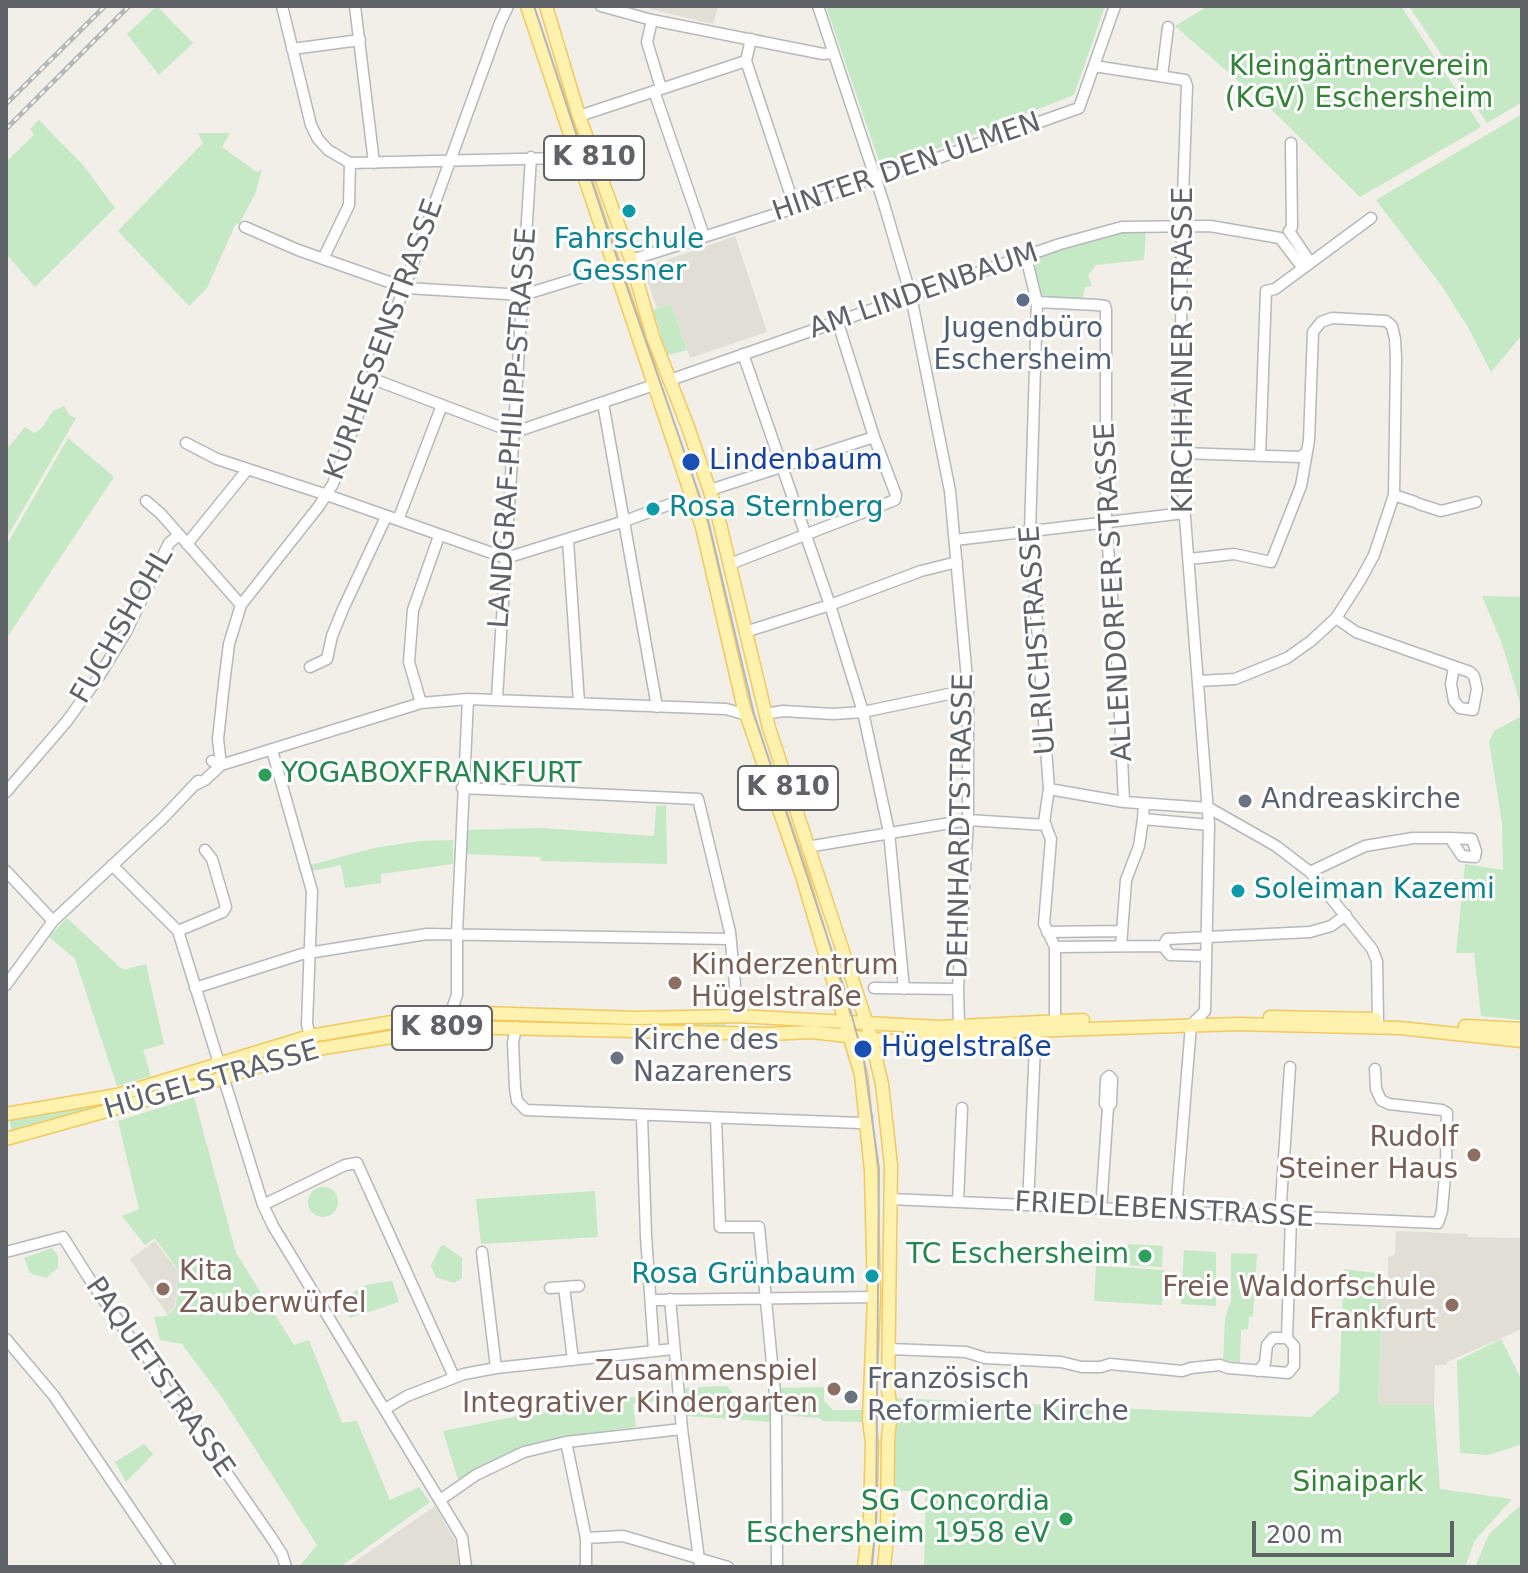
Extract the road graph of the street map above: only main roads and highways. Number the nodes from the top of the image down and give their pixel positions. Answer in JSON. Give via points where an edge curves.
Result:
{"nodes":[{"id":1,"x":546,"y":6,"type":"edge"},
{"id":2,"x":528,"y":9,"type":"edge"},
{"id":3,"x":614,"y":267,"type":"junction"},
{"id":4,"x":637,"y":278,"type":"junction"},
{"id":5,"x":669,"y":376,"type":"junction"},
{"id":6,"x":656,"y":390,"type":"junction"},
{"id":7,"x":738,"y":1016,"type":"junction"},
{"id":8,"x":756,"y":1019,"type":"junction"},
{"id":9,"x":1202,"y":1019,"type":"junction"},
{"id":10,"x":1378,"y":1020,"type":"junction"},
{"id":11,"x":381,"y":1025,"type":"junction"},
{"id":12,"x":1036,"y":1026,"type":"junction"},
{"id":13,"x":1356,"y":1027,"type":"junction"},
{"id":14,"x":1522,"y":1029,"type":"edge"},
{"id":15,"x":722,"y":1032,"type":"junction"},
{"id":16,"x":857,"y":1032,"type":"junction"},
{"id":17,"x":364,"y":1034,"type":"junction"},
{"id":18,"x":749,"y":1034,"type":"junction"},
{"id":19,"x":381,"y":1038,"type":"junction"},
{"id":20,"x":900,"y":1041,"type":"junction"},
{"id":21,"x":1522,"y":1041,"type":"edge"},
{"id":22,"x":220,"y":1071,"type":"junction"},
{"id":23,"x":882,"y":1084,"type":"junction"},
{"id":24,"x":6,"y":1114,"type":"edge"},
{"id":25,"x":6,"y":1139,"type":"edge"},
{"id":26,"x":864,"y":1567,"type":"edge"},
{"id":27,"x":884,"y":1567,"type":"edge"}],
"edges":[{"from":1,"to":4,"type":"main road","number":"K 810"},
{"from":2,"to":3,"type":"main road","number":"K 810"},
{"from":3,"to":4,"type":"main road"},
{"from":3,"to":6,"type":"main road","number":"K 810"},
{"from":4,"to":5,"type":"main road","number":"K 810"},
{"from":5,"to":6,"type":"main road"},
{"from":5,"to":16,"type":"main road","number":"K 810","via":[[710,490],[765,714],[861,1007]]},
{"from":6,"to":16,"type":"main road","number":"K 810","via":[[718,585],[747,715]]},
{"from":7,"to":8,"type":"main road","name":"HÜGELSTRASSE","number":"K 809"},
{"from":7,"to":11,"type":"main road","name":"HÜGELSTRASSE","number":"K 809","via":[[451,1012]]},
{"from":7,"to":15,"type":"main road","via":[[733,1028]]},
{"from":8,"to":16,"type":"main road","name":"HÜGELSTRASSE","number":"K 809"},
{"from":8,"to":18,"type":"main road","via":[[746,1023]]},
{"from":9,"to":10,"type":"main road","name":"HÜGELSTRASSE"},
{"from":9,"to":12,"type":"main road","name":"HÜGELSTRASSE"},
{"from":9,"to":12,"type":"main road","name":"HÜGELSTRASSE","via":[[1055,1021]]},
{"from":9,"to":13,"type":"main road","name":"HÜGELSTRASSE"},
{"from":10,"to":13,"type":"main road"},
{"from":10,"to":14,"type":"main road","name":"HÜGELSTRASSE"},
{"from":11,"to":17,"type":"main road","name":"HÜGELSTRASSE","number":"K 809"},
{"from":11,"to":19,"type":"main road"},
{"from":12,"to":16,"type":"main road","name":"HÜGELSTRASSE"},
{"from":12,"to":20,"type":"main road","name":"HÜGELSTRASSE"},
{"from":13,"to":21,"type":"main road","name":"HÜGELSTRASSE"},
{"from":15,"to":18,"type":"main road","name":"HÜGELSTRASSE","number":"K 809"},
{"from":15,"to":19,"type":"main road","name":"HÜGELSTRASSE","number":"K 809","via":[[453,1027]]},
{"from":16,"to":18,"type":"main road","name":"HÜGELSTRASSE","number":"K 809"},
{"from":16,"to":20,"type":"main road","name":"HÜGELSTRASSE"},
{"from":16,"to":23,"type":"main road","number":"K 810"},
{"from":16,"to":26,"type":"main road","number":"K 810","via":[[873,1203],[872,1443]]},
{"from":17,"to":19,"type":"main road","name":"HÜGELSTRASSE","number":"K 809"},
{"from":17,"to":22,"type":"main road","name":"HÜGELSTRASSE","number":"K 809"},
{"from":17,"to":22,"type":"main road","name":"HÜGELSTRASSE","number":"K 809","via":[[310,1036]]},
{"from":20,"to":23,"type":"main road","via":[[886,1054]]},
{"from":22,"to":24,"type":"main road","name":"HÜGELSTRASSE","number":"K 809"},
{"from":22,"to":25,"type":"main road","name":"HÜGELSTRASSE","number":"K 809"},
{"from":23,"to":27,"type":"main road","number":"K 810","via":[[891,1165],[891,1412]]}]}
